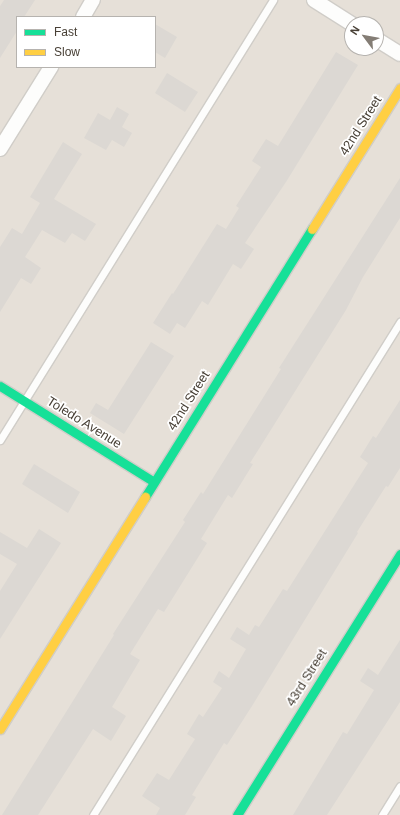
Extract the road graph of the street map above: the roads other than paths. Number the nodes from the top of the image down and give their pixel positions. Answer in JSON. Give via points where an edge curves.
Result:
{"nodes":[{"id":1,"x":93,"y":0,"type":"edge"},
{"id":2,"x":273,"y":0,"type":"edge"},
{"id":3,"x":314,"y":0,"type":"edge"},
{"id":4,"x":83,"y":16,"type":"edge"},
{"id":5,"x":344,"y":19,"type":"edge"},
{"id":6,"x":384,"y":44,"type":"edge"},
{"id":7,"x":400,"y":54,"type":"edge"},
{"id":8,"x":50,"y":68,"type":"edge"},
{"id":9,"x":400,"y":88,"type":"edge"},
{"id":10,"x":0,"y":149,"type":"edge"},
{"id":11,"x":400,"y":322,"type":"edge"},
{"id":12,"x":0,"y":386,"type":"edge"},
{"id":13,"x":24,"y":401,"type":"junction"},
{"id":14,"x":0,"y":440,"type":"edge"},
{"id":15,"x":154,"y":482,"type":"junction"},
{"id":16,"x":400,"y":554,"type":"edge"},
{"id":17,"x":0,"y":729,"type":"edge"},
{"id":18,"x":400,"y":786,"type":"edge"},
{"id":19,"x":93,"y":815,"type":"edge"},
{"id":20,"x":237,"y":815,"type":"edge"},
{"id":21,"x":382,"y":815,"type":"edge"}],
"edges":[{"from":1,"to":4,"type":"street"},
{"from":2,"to":13,"type":"lane"},
{"from":3,"to":5,"type":"street"},
{"from":6,"to":7,"type":"street"},
{"from":8,"to":10,"type":"street"},
{"from":9,"to":15,"type":"street","name":"42nd Street"},
{"from":11,"to":19,"type":"lane"},
{"from":12,"to":13,"type":"street","name":"Toledo Avenue"},
{"from":13,"to":14,"type":"lane"},
{"from":13,"to":15,"type":"street","name":"Toledo Avenue"},
{"from":15,"to":17,"type":"street","name":"42nd Street"},
{"from":16,"to":20,"type":"street","name":"43rd Street"},
{"from":18,"to":21,"type":"lane"}]}
